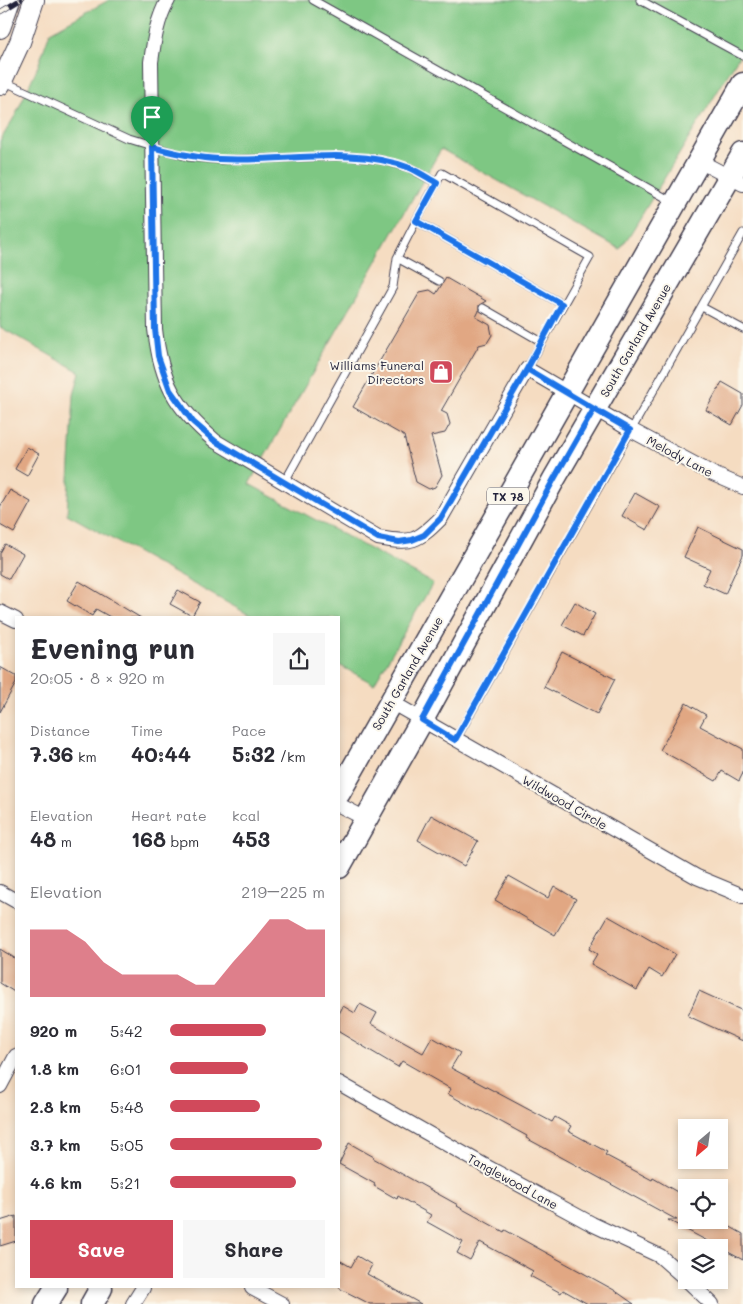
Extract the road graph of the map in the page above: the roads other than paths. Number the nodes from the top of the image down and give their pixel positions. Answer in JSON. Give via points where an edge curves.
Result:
{"nodes":[{"id":1,"x":10,"y":0,"type":"edge"},
{"id":2,"x":34,"y":0,"type":"edge"},
{"id":3,"x":168,"y":0,"type":"edge"},
{"id":4,"x":314,"y":0,"type":"edge"},
{"id":5,"x":640,"y":0,"type":"edge"},
{"id":6,"x":0,"y":28,"type":"edge"},
{"id":7,"x":743,"y":56,"type":"edge"},
{"id":8,"x":1,"y":83,"type":"edge"},
{"id":9,"x":743,"y":84,"type":"edge"},
{"id":10,"x":152,"y":147,"type":"junction"},
{"id":11,"x":743,"y":154,"type":"edge"},
{"id":12,"x":699,"y":161,"type":"junction"},
{"id":13,"x":736,"y":180,"type":"edge"},
{"id":14,"x":437,"y":183,"type":"junction"},
{"id":15,"x":675,"y":203,"type":"junction"},
{"id":16,"x":416,"y":221,"type":"junction"},
{"id":17,"x":743,"y":233,"type":"edge"},
{"id":18,"x":397,"y":258,"type":"junction"},
{"id":19,"x":439,"y":281,"type":"dead end"},
{"id":20,"x":562,"y":304,"type":"junction"},
{"id":21,"x":702,"y":307,"type":"junction"},
{"id":22,"x":483,"y":308,"type":"dead end"},
{"id":23,"x":743,"y":329,"type":"edge"},
{"id":24,"x":542,"y":342,"type":"junction"},
{"id":25,"x":527,"y":369,"type":"junction"},
{"id":26,"x":566,"y":393,"type":"junction"},
{"id":27,"x":594,"y":409,"type":"junction"},
{"id":28,"x":630,"y":430,"type":"junction"},
{"id":29,"x":284,"y":483,"type":"junction"},
{"id":30,"x":743,"y":487,"type":"edge"},
{"id":31,"x":0,"y":612,"type":"edge"},
{"id":32,"x":15,"y":620,"type":"edge"},
{"id":33,"x":391,"y":702,"type":"junction"},
{"id":34,"x":422,"y":720,"type":"junction"},
{"id":35,"x":455,"y":740,"type":"junction"},
{"id":36,"x":340,"y":791,"type":"edge"},
{"id":37,"x":340,"y":806,"type":"edge"},
{"id":38,"x":366,"y":820,"type":"junction"},
{"id":39,"x":340,"y":865,"type":"edge"},
{"id":40,"x":0,"y":892,"type":"edge"},
{"id":41,"x":743,"y":896,"type":"edge"},
{"id":42,"x":15,"y":900,"type":"edge"},
{"id":43,"x":15,"y":1058,"type":"edge"},
{"id":44,"x":340,"y":1084,"type":"edge"},
{"id":45,"x":0,"y":1086,"type":"edge"},
{"id":46,"x":678,"y":1271,"type":"edge"},
{"id":47,"x":56,"y":1288,"type":"edge"},
{"id":48,"x":101,"y":1288,"type":"edge"},
{"id":49,"x":143,"y":1288,"type":"edge"},
{"id":50,"x":252,"y":1288,"type":"edge"},
{"id":51,"x":697,"y":1289,"type":"edge"},
{"id":52,"x":709,"y":1301,"type":"edge"},
{"id":53,"x":46,"y":1304,"type":"edge"},
{"id":54,"x":92,"y":1304,"type":"edge"},
{"id":55,"x":134,"y":1304,"type":"edge"},
{"id":56,"x":282,"y":1304,"type":"edge"},
{"id":57,"x":720,"y":1304,"type":"edge"}],
"edges":[{"from":1,"to":6,"type":"street"},
{"from":2,"to":8,"type":"street","via":[[20,42]]},
{"from":3,"to":10,"type":"street","via":[[155,34],[151,62]]},
{"from":4,"to":15,"type":"lane"},
{"from":5,"to":7,"type":"lane"},
{"from":8,"to":10,"type":"lane"},
{"from":9,"to":12,"type":"main road","name":"South Garland Avenue","number":"TX 78"},
{"from":10,"to":14,"type":"lane","via":[[188,157],[221,160],[345,156],[381,160],[410,168]]},
{"from":10,"to":29,"type":"street","via":[[155,329],[158,356],[170,390],[193,422],[215,441]]},
{"from":11,"to":13,"type":"main road","name":"South Garland Avenue","number":"TX 78"},
{"from":12,"to":13,"type":"street"},
{"from":12,"to":15,"type":"main road","name":"South Garland Avenue","number":"TX 78"},
{"from":13,"to":27,"type":"main road","name":"South Garland Avenue","number":"TX 78"},
{"from":14,"to":16,"type":"lane"},
{"from":14,"to":20,"type":"lane","via":[[442,173],[590,257]]},
{"from":15,"to":26,"type":"main road","name":"South Garland Avenue","number":"TX 78"},
{"from":16,"to":18,"type":"lane"},
{"from":16,"to":20,"type":"lane"},
{"from":17,"to":21,"type":"lane"},
{"from":18,"to":19,"type":"lane"},
{"from":18,"to":29,"type":"lane","via":[[393,286]]},
{"from":20,"to":24,"type":"lane"},
{"from":21,"to":23,"type":"lane"},
{"from":21,"to":28,"type":"lane"},
{"from":22,"to":24,"type":"lane"},
{"from":24,"to":25,"type":"lane"},
{"from":25,"to":26,"type":"street","name":"Melody Lane"},
{"from":25,"to":29,"type":"street","via":[[441,518],[424,535],[399,542],[378,538]]},
{"from":26,"to":27,"type":"street","name":"Melody Lane"},
{"from":26,"to":33,"type":"main road","name":"South Garland Avenue","number":"TX 78"},
{"from":27,"to":28,"type":"street","name":"Melody Lane"},
{"from":27,"to":34,"type":"main road","name":"South Garland Avenue","number":"TX 78"},
{"from":28,"to":30,"type":"street","name":"Melody Lane"},
{"from":28,"to":35,"type":"lane"},
{"from":31,"to":32,"type":"street"},
{"from":33,"to":34,"type":"street","name":"Wildwood Circle"},
{"from":33,"to":36,"type":"main road","name":"South Garland Avenue","number":"TX 78"},
{"from":34,"to":35,"type":"street","name":"Wildwood Circle"},
{"from":34,"to":38,"type":"main road","name":"South Garland Avenue","number":"TX 78"},
{"from":35,"to":41,"type":"street","name":"Wildwood Circle","via":[[698,877]]},
{"from":37,"to":38,"type":"street"},
{"from":38,"to":39,"type":"main road","name":"South Garland Avenue","number":"TX 78"},
{"from":40,"to":42,"type":"street"},
{"from":43,"to":45,"type":"street"},
{"from":44,"to":46,"type":"street","name":"Tanglewood Lane","via":[[592,1224],[660,1256]]},
{"from":47,"to":53,"type":"main road"},
{"from":48,"to":54,"type":"main road"},
{"from":49,"to":55,"type":"street"},
{"from":50,"to":56,"type":"street"},
{"from":51,"to":52,"type":"street","name":"Tanglewood Lane"},
{"from":52,"to":57,"type":"street","name":"Tanglewood Lane"}]}
